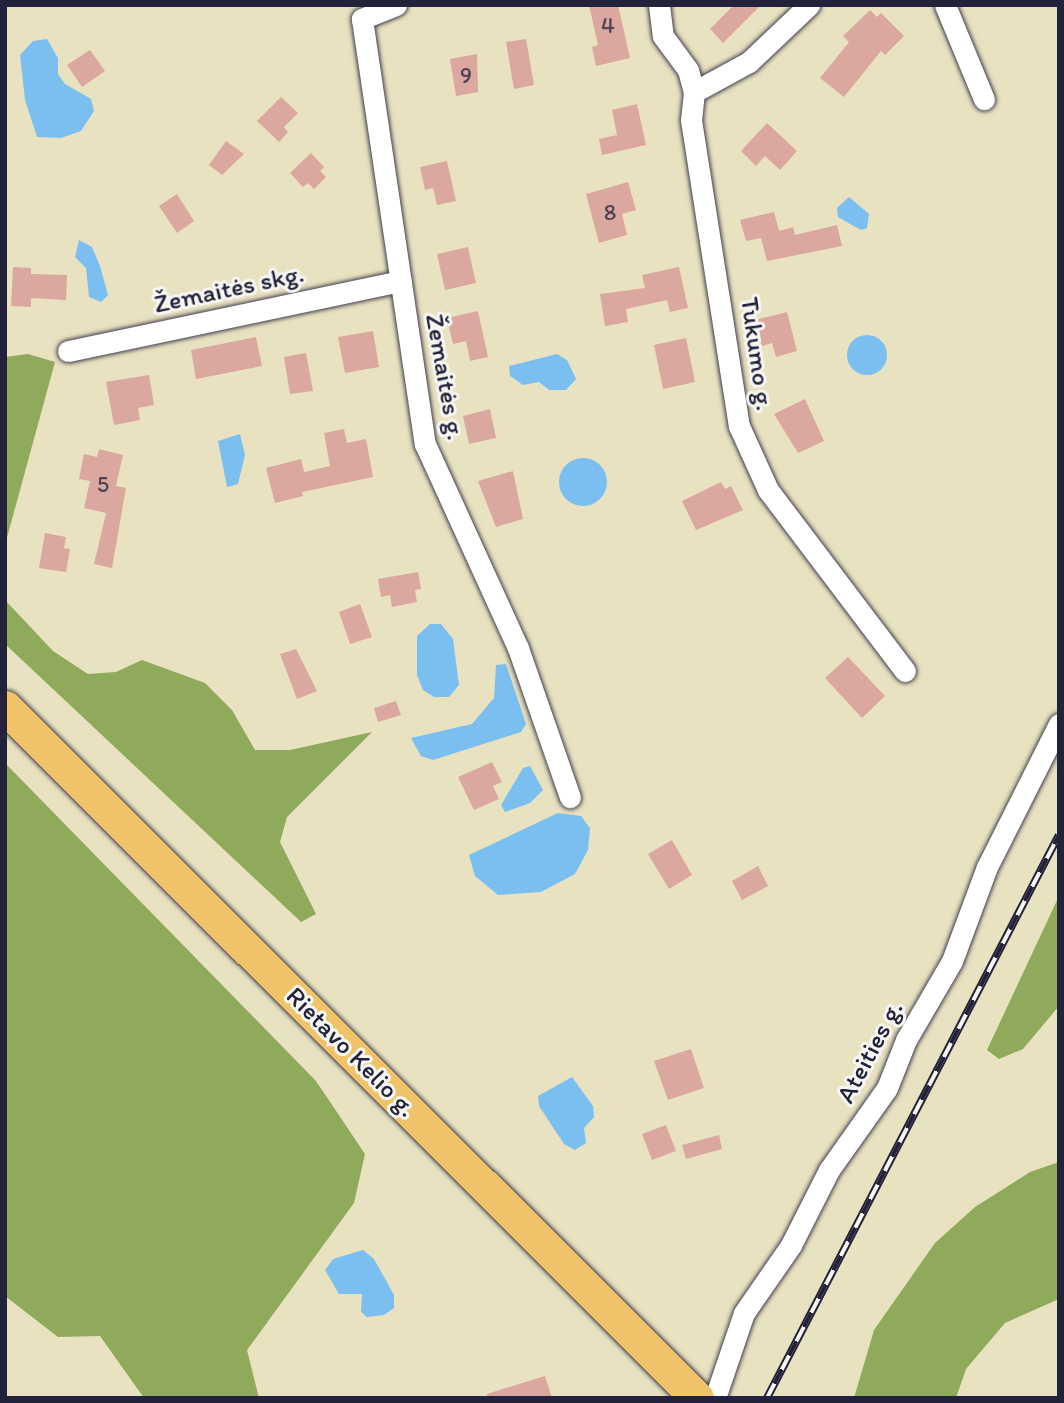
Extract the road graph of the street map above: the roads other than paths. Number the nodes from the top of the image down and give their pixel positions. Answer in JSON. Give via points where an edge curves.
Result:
{"nodes":[{"id":1,"x":396,"y":5,"type":"edge"},
{"id":2,"x":659,"y":5,"type":"edge"},
{"id":3,"x":809,"y":5,"type":"edge"},
{"id":4,"x":945,"y":5,"type":"edge"},
{"id":5,"x":360,"y":12,"type":"edge"},
{"id":6,"x":694,"y":92,"type":"junction"},
{"id":7,"x":984,"y":99,"type":"dead end"},
{"id":8,"x":401,"y":281,"type":"junction"},
{"id":9,"x":68,"y":351,"type":"dead end"},
{"id":10,"x":905,"y":671,"type":"dead end"},
{"id":11,"x":5,"y":707,"type":"edge"},
{"id":12,"x":1059,"y":724,"type":"edge"},
{"id":13,"x":570,"y":797,"type":"dead end"},
{"id":14,"x":697,"y":1398,"type":"edge"},
{"id":15,"x":715,"y":1398,"type":"edge"}],
"edges":[{"from":1,"to":5,"type":"street","name":"Žemaitės g."},
{"from":2,"to":6,"type":"street","name":"Tukumo g.","via":[[663,36],[688,70]]},
{"from":3,"to":6,"type":"street","via":[[749,62]]},
{"from":4,"to":7,"type":"street"},
{"from":5,"to":8,"type":"street","name":"Žemaitės g."},
{"from":6,"to":10,"type":"street","name":"Tukumo g.","via":[[691,120],[739,426],[768,490]]},
{"from":8,"to":9,"type":"street","name":"Žemaitės skg."},
{"from":8,"to":13,"type":"street","name":"Žemaitės g.","via":[[425,444],[518,648]]},
{"from":11,"to":14,"type":"main road","name":"Rietavo Kelio g."},
{"from":12,"to":15,"type":"street","name":"Ateities g.","via":[[987,867],[952,961],[906,1041],[887,1088],[829,1170],[791,1245],[744,1313]]}]}
